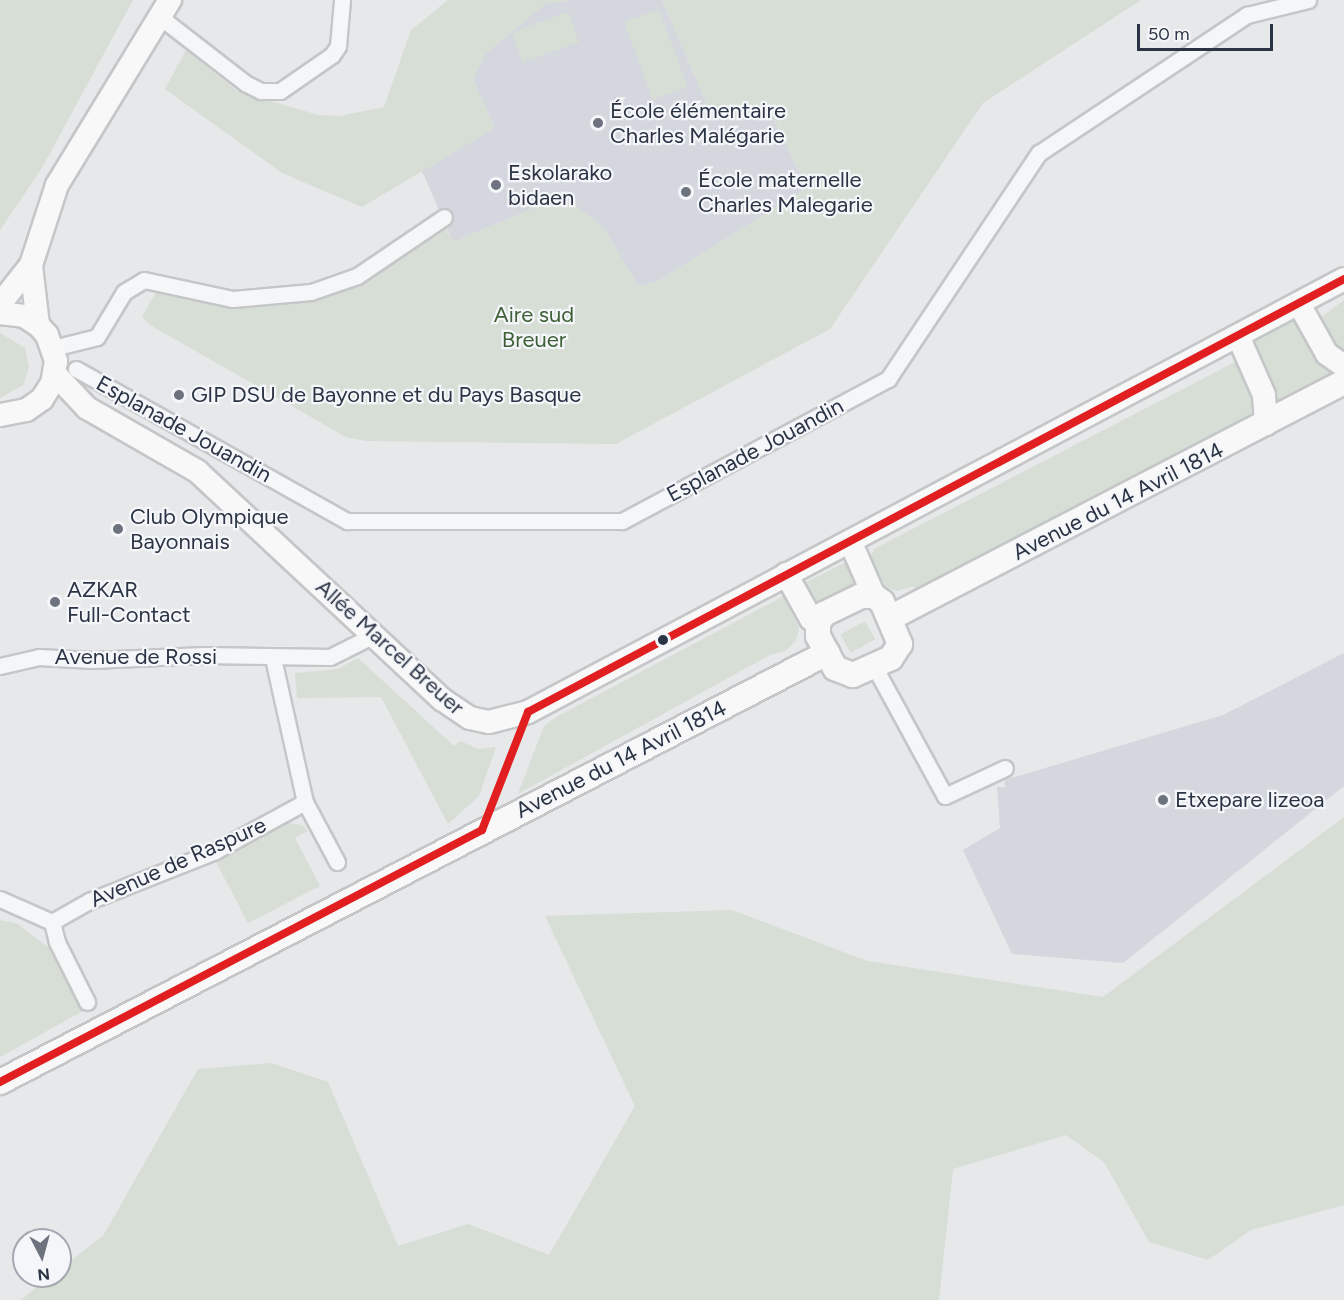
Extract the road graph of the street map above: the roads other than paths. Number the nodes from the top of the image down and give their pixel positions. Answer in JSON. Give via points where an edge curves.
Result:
{"nodes":[{"id":1,"x":342,"y":0,"type":"edge"},
{"id":2,"x":1308,"y":0,"type":"edge"},
{"id":3,"x":165,"y":8,"type":"edge"},
{"id":4,"x":444,"y":217,"type":"dead end"},
{"id":5,"x":31,"y":265,"type":"junction"},
{"id":6,"x":1344,"y":279,"type":"edge"},
{"id":7,"x":0,"y":304,"type":"edge"},
{"id":8,"x":1299,"y":304,"type":"junction"},
{"id":9,"x":0,"y":312,"type":"edge"},
{"id":10,"x":38,"y":324,"type":"junction"},
{"id":11,"x":1238,"y":336,"type":"junction"},
{"id":12,"x":53,"y":348,"type":"junction"},
{"id":13,"x":1344,"y":366,"type":"edge"},
{"id":14,"x":65,"y":371,"type":"junction"},
{"id":15,"x":1344,"y":382,"type":"edge"},
{"id":16,"x":35,"y":405,"type":"junction"},
{"id":17,"x":87,"y":408,"type":"junction"},
{"id":18,"x":0,"y":415,"type":"edge"},
{"id":19,"x":1266,"y":424,"type":"junction"},
{"id":20,"x":850,"y":541,"type":"junction"},
{"id":21,"x":786,"y":574,"type":"junction"},
{"id":22,"x":874,"y":596,"type":"junction"},
{"id":23,"x":890,"y":618,"type":"junction"},
{"id":24,"x":818,"y":623,"type":"junction"},
{"id":25,"x":374,"y":635,"type":"junction"},
{"id":26,"x":827,"y":653,"type":"junction"},
{"id":27,"x":273,"y":658,"type":"junction"},
{"id":28,"x":0,"y":666,"type":"edge"},
{"id":29,"x":874,"y":666,"type":"junction"},
{"id":30,"x":1005,"y":768,"type":"dead end"},
{"id":31,"x":305,"y":802,"type":"junction"},
{"id":32,"x":336,"y":862,"type":"dead end"},
{"id":33,"x":0,"y":899,"type":"edge"},
{"id":34,"x":52,"y":922,"type":"junction"},
{"id":35,"x":87,"y":1002,"type":"dead end"},
{"id":36,"x":0,"y":1082,"type":"edge"}],
"edges":[{"from":1,"to":3,"type":"street","via":[[338,46],[332,55],[280,91],[261,91],[245,82]]},
{"from":2,"to":14,"type":"street","name":"Esplanade Jouandin","via":[[1247,15],[1038,153],[888,379],[622,521],[347,521]]},
{"from":3,"to":5,"type":"street","via":[[60,179]]},
{"from":4,"to":12,"type":"street","via":[[357,276],[311,292],[233,299],[144,280],[124,292],[96,337]]},
{"from":5,"to":7,"type":"street"},
{"from":5,"to":10,"type":"street"},
{"from":6,"to":8,"type":"street","name":"Allée Marcel Breuer"},
{"from":8,"to":11,"type":"street","name":"Allée Marcel Breuer"},
{"from":8,"to":13,"type":"street","via":[[1327,354]]},
{"from":9,"to":10,"type":"street","via":[[24,316]]},
{"from":10,"to":12,"type":"street"},
{"from":11,"to":19,"type":"street","via":[[1264,395]]},
{"from":11,"to":20,"type":"street","name":"Allée Marcel Breuer"},
{"from":12,"to":14,"type":"street"},
{"from":14,"to":16,"type":"street"},
{"from":14,"to":17,"type":"street","name":"Allée Marcel Breuer"},
{"from":15,"to":19,"type":"main road","name":"Avenue du 14 Avril 1814"},
{"from":16,"to":17,"type":"street","name":"Allée Marcel Breuer"},
{"from":16,"to":18,"type":"street","via":[[17,414]]},
{"from":17,"to":25,"type":"street","name":"Allée Marcel Breuer","via":[[197,471]]},
{"from":19,"to":23,"type":"main road","name":"Avenue du 14 Avril 1814"},
{"from":20,"to":21,"type":"street","name":"Allée Marcel Breuer"},
{"from":20,"to":22,"type":"street"},
{"from":21,"to":24,"type":"street","via":[[811,619]]},
{"from":21,"to":25,"type":"street","name":"Allée Marcel Breuer","via":[[528,712],[489,722],[470,718],[450,706]]},
{"from":22,"to":23,"type":"main road"},
{"from":22,"to":24,"type":"main road","via":[[861,596],[824,614]]},
{"from":23,"to":29,"type":"main road","via":[[900,644],[891,658]]},
{"from":24,"to":26,"type":"main road","via":[[818,636]]},
{"from":25,"to":27,"type":"street","name":"Avenue de Rossi","via":[[330,657]]},
{"from":26,"to":29,"type":"main road","via":[[835,668],[854,675]]},
{"from":26,"to":36,"type":"main road","name":"Avenue du 14 Avril 1814"},
{"from":27,"to":28,"type":"street","name":"Avenue de Rossi","via":[[39,657]]},
{"from":27,"to":31,"type":"street"},
{"from":29,"to":30,"type":"street","via":[[945,796]]},
{"from":31,"to":32,"type":"street"},
{"from":31,"to":34,"type":"street","name":"Avenue de Raspure","via":[[215,851],[89,901]]},
{"from":33,"to":34,"type":"street"},
{"from":34,"to":35,"type":"street","via":[[57,942]]}]}
